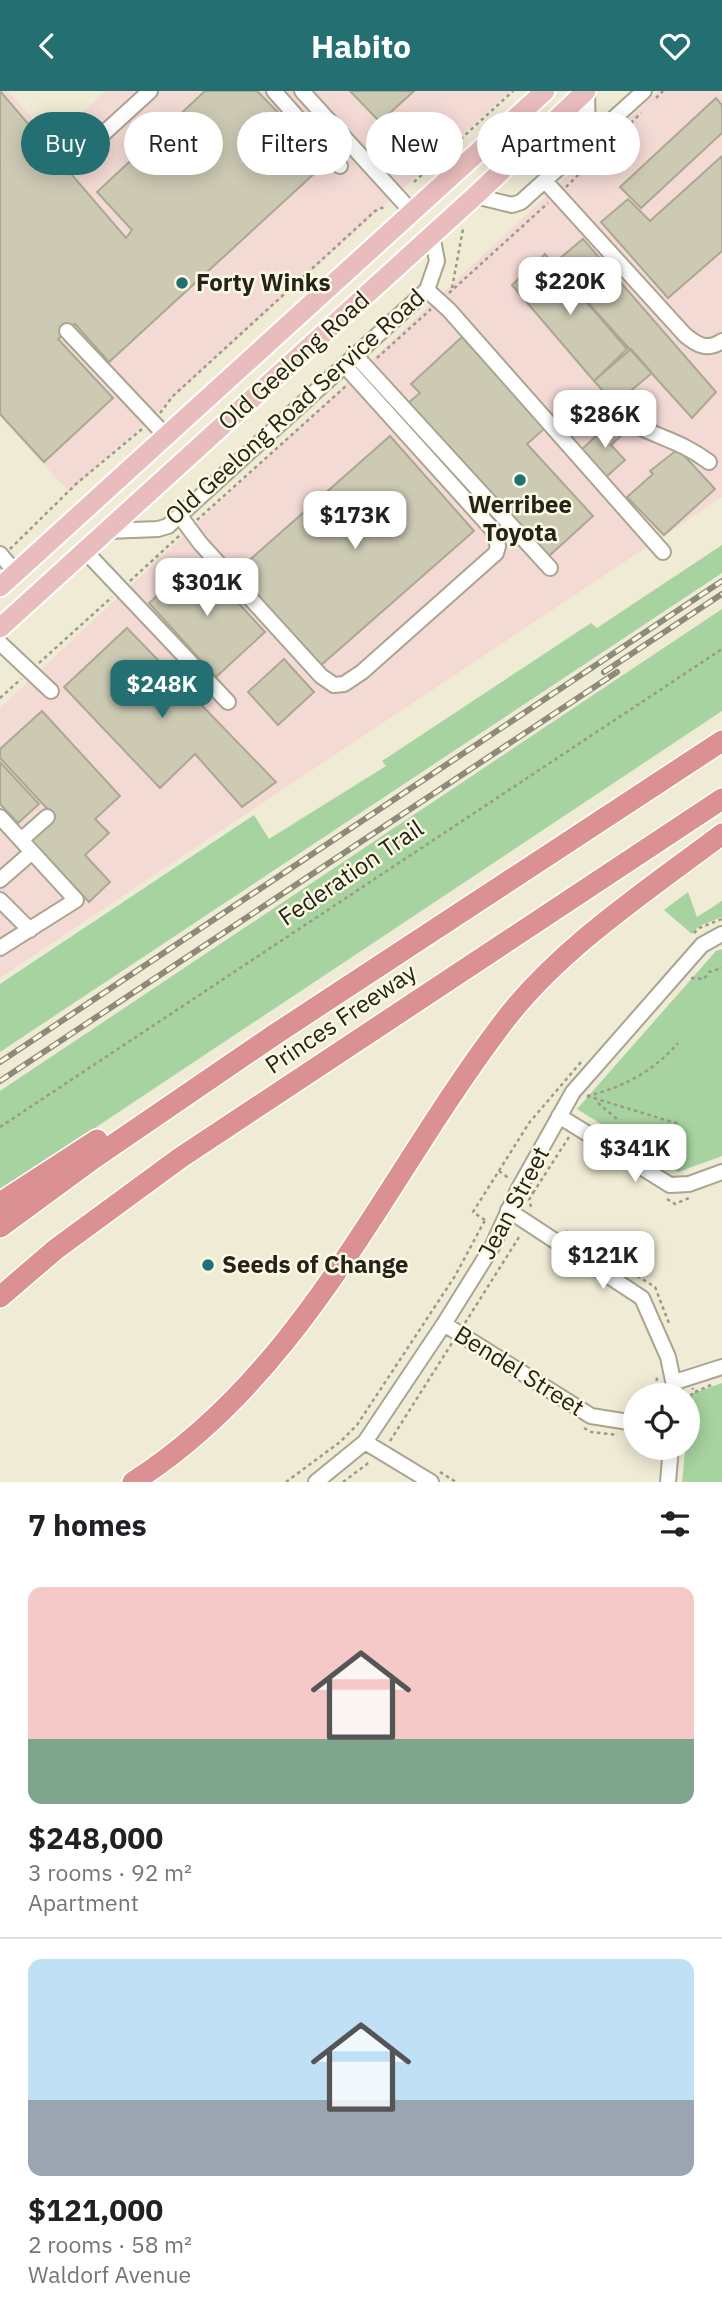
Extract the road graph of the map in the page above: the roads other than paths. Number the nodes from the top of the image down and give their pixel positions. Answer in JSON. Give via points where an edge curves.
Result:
{"nodes":[{"id":1,"x":149,"y":91,"type":"edge"},
{"id":2,"x":274,"y":91,"type":"edge"},
{"id":3,"x":302,"y":91,"type":"edge"},
{"id":4,"x":545,"y":91,"type":"edge"},
{"id":5,"x":586,"y":91,"type":"edge"},
{"id":6,"x":649,"y":96,"type":"edge"},
{"id":7,"x":292,"y":112,"type":"edge"},
{"id":8,"x":587,"y":112,"type":"edge"},
{"id":9,"x":628,"y":112,"type":"edge"},
{"id":10,"x":110,"y":127,"type":"edge"},
{"id":11,"x":552,"y":175,"type":"edge"},
{"id":12,"x":545,"y":181,"type":"junction"},
{"id":13,"x":475,"y":196,"type":"junction"},
{"id":14,"x":412,"y":212,"type":"junction"},
{"id":15,"x":432,"y":235,"type":"junction"},
{"id":16,"x":427,"y":290,"type":"junction"},
{"id":17,"x":67,"y":331,"type":"dead end"},
{"id":18,"x":722,"y":341,"type":"edge"},
{"id":19,"x":351,"y":361,"type":"junction"},
{"id":20,"x":361,"y":372,"type":"junction"},
{"id":21,"x":589,"y":402,"type":"dead end"},
{"id":22,"x":166,"y":436,"type":"junction"},
{"id":23,"x":187,"y":458,"type":"junction"},
{"id":24,"x":709,"y":462,"type":"dead end"},
{"id":25,"x":184,"y":522,"type":"junction"},
{"id":26,"x":107,"y":531,"type":"junction"},
{"id":27,"x":85,"y":551,"type":"junction"},
{"id":28,"x":663,"y":552,"type":"dead end"},
{"id":29,"x":1,"y":555,"type":"edge"},
{"id":30,"x":550,"y":568,"type":"dead end"},
{"id":31,"x":16,"y":573,"type":"junction"},
{"id":32,"x":0,"y":587,"type":"edge"},
{"id":33,"x":37,"y":595,"type":"junction"},
{"id":34,"x":0,"y":628,"type":"edge"},
{"id":35,"x":0,"y":643,"type":"edge"},
{"id":36,"x":51,"y":691,"type":"dead end"},
{"id":37,"x":228,"y":702,"type":"dead end"},
{"id":38,"x":722,"y":741,"type":"edge"},
{"id":39,"x":722,"y":799,"type":"edge"},
{"id":40,"x":0,"y":817,"type":"edge"},
{"id":41,"x":47,"y":817,"type":"dead end"},
{"id":42,"x":722,"y":834,"type":"edge"},
{"id":43,"x":21,"y":840,"type":"junction"},
{"id":44,"x":32,"y":852,"type":"junction"},
{"id":45,"x":0,"y":880,"type":"edge"},
{"id":46,"x":0,"y":900,"type":"edge"},
{"id":47,"x":30,"y":930,"type":"junction"},
{"id":48,"x":722,"y":934,"type":"edge"},
{"id":49,"x":0,"y":948,"type":"edge"},
{"id":50,"x":274,"y":1035,"type":"junction"},
{"id":51,"x":559,"y":1116,"type":"junction"},
{"id":52,"x":722,"y":1172,"type":"edge"},
{"id":53,"x":0,"y":1203,"type":"edge"},
{"id":54,"x":508,"y":1210,"type":"junction"},
{"id":55,"x":0,"y":1227,"type":"edge"},
{"id":56,"x":0,"y":1297,"type":"edge"},
{"id":57,"x":444,"y":1324,"type":"junction"},
{"id":58,"x":722,"y":1367,"type":"edge"},
{"id":59,"x":674,"y":1383,"type":"edge"},
{"id":60,"x":623,"y":1421,"type":"edge"},
{"id":61,"x":365,"y":1441,"type":"junction"},
{"id":62,"x":670,"y":1460,"type":"edge"},
{"id":63,"x":132,"y":1482,"type":"edge"},
{"id":64,"x":316,"y":1482,"type":"edge"},
{"id":65,"x":431,"y":1482,"type":"edge"},
{"id":66,"x":668,"y":1482,"type":"edge"}],
"edges":[{"from":1,"to":10,"type":"street"},
{"from":2,"to":7,"type":"street"},
{"from":3,"to":14,"type":"street"},
{"from":4,"to":14,"type":"main road","name":"Old Geelong Road"},
{"from":5,"to":8,"type":"street"},
{"from":5,"to":13,"type":"main road","name":"Old Geelong Road"},
{"from":6,"to":9,"type":"street"},
{"from":11,"to":12,"type":"street"},
{"from":12,"to":13,"type":"street","via":[[512,205]]},
{"from":12,"to":18,"type":"street","via":[[685,335],[706,347]]},
{"from":13,"to":15,"type":"main road","name":"Old Geelong Road"},
{"from":14,"to":15,"type":"main road"},
{"from":14,"to":22,"type":"main road","name":"Old Geelong Road"},
{"from":15,"to":16,"type":"street","name":"Old Geelong Road Service Road","via":[[437,261]]},
{"from":15,"to":23,"type":"main road","name":"Old Geelong Road"},
{"from":16,"to":19,"type":"street","name":"Old Geelong Road Service Road"},
{"from":16,"to":28,"type":"street"},
{"from":17,"to":22,"type":"street"},
{"from":19,"to":20,"type":"street"},
{"from":19,"to":25,"type":"street","name":"Old Geelong Road Service Road"},
{"from":20,"to":25,"type":"street","via":[[492,529],[498,546],[496,553],[362,672],[344,684],[326,681]]},
{"from":20,"to":30,"type":"street"},
{"from":21,"to":24,"type":"street","via":[[684,444]]},
{"from":22,"to":23,"type":"main road"},
{"from":22,"to":31,"type":"main road","name":"Old Geelong Road"},
{"from":23,"to":26,"type":"main road","name":"Old Geelong Road"},
{"from":25,"to":26,"type":"street","name":"Old Geelong Road Service Road","via":[[158,529]]},
{"from":26,"to":27,"type":"main road","name":"Old Geelong Road"},
{"from":27,"to":33,"type":"main road","name":"Old Geelong Road"},
{"from":27,"to":37,"type":"street"},
{"from":29,"to":31,"type":"street"},
{"from":31,"to":32,"type":"main road","name":"Old Geelong Road"},
{"from":31,"to":33,"type":"main road"},
{"from":33,"to":34,"type":"main road","name":"Old Geelong Road"},
{"from":35,"to":36,"type":"street"},
{"from":38,"to":50,"type":"highway","name":"Princes Freeway"},
{"from":39,"to":56,"type":"highway","name":"Princes Freeway","via":[[180,1158],[56,1249]]},
{"from":40,"to":43,"type":"street"},
{"from":41,"to":43,"type":"street"},
{"from":42,"to":63,"type":"highway","via":[[541,980],[503,1022],[281,1349],[216,1419]]},
{"from":43,"to":44,"type":"street"},
{"from":44,"to":45,"type":"street"},
{"from":44,"to":47,"type":"street","via":[[76,900]]},
{"from":46,"to":47,"type":"street"},
{"from":47,"to":49,"type":"street"},
{"from":48,"to":51,"type":"street","name":"Jean Street","via":[[702,945],[573,1092]]},
{"from":50,"to":53,"type":"highway"},
{"from":50,"to":55,"type":"highway","name":"Princes Freeway"},
{"from":51,"to":52,"type":"street","via":[[670,1185],[689,1184]]},
{"from":51,"to":54,"type":"street","name":"Jean Street"},
{"from":54,"to":57,"type":"street","name":"Jean Street"},
{"from":54,"to":59,"type":"street","via":[[642,1298]]},
{"from":57,"to":60,"type":"street","name":"Bendel Street","via":[[591,1416]]},
{"from":57,"to":61,"type":"street","name":"Jean Street"},
{"from":58,"to":59,"type":"street"},
{"from":61,"to":64,"type":"street","name":"Jean Street"},
{"from":61,"to":65,"type":"street"},
{"from":62,"to":66,"type":"street"}]}
